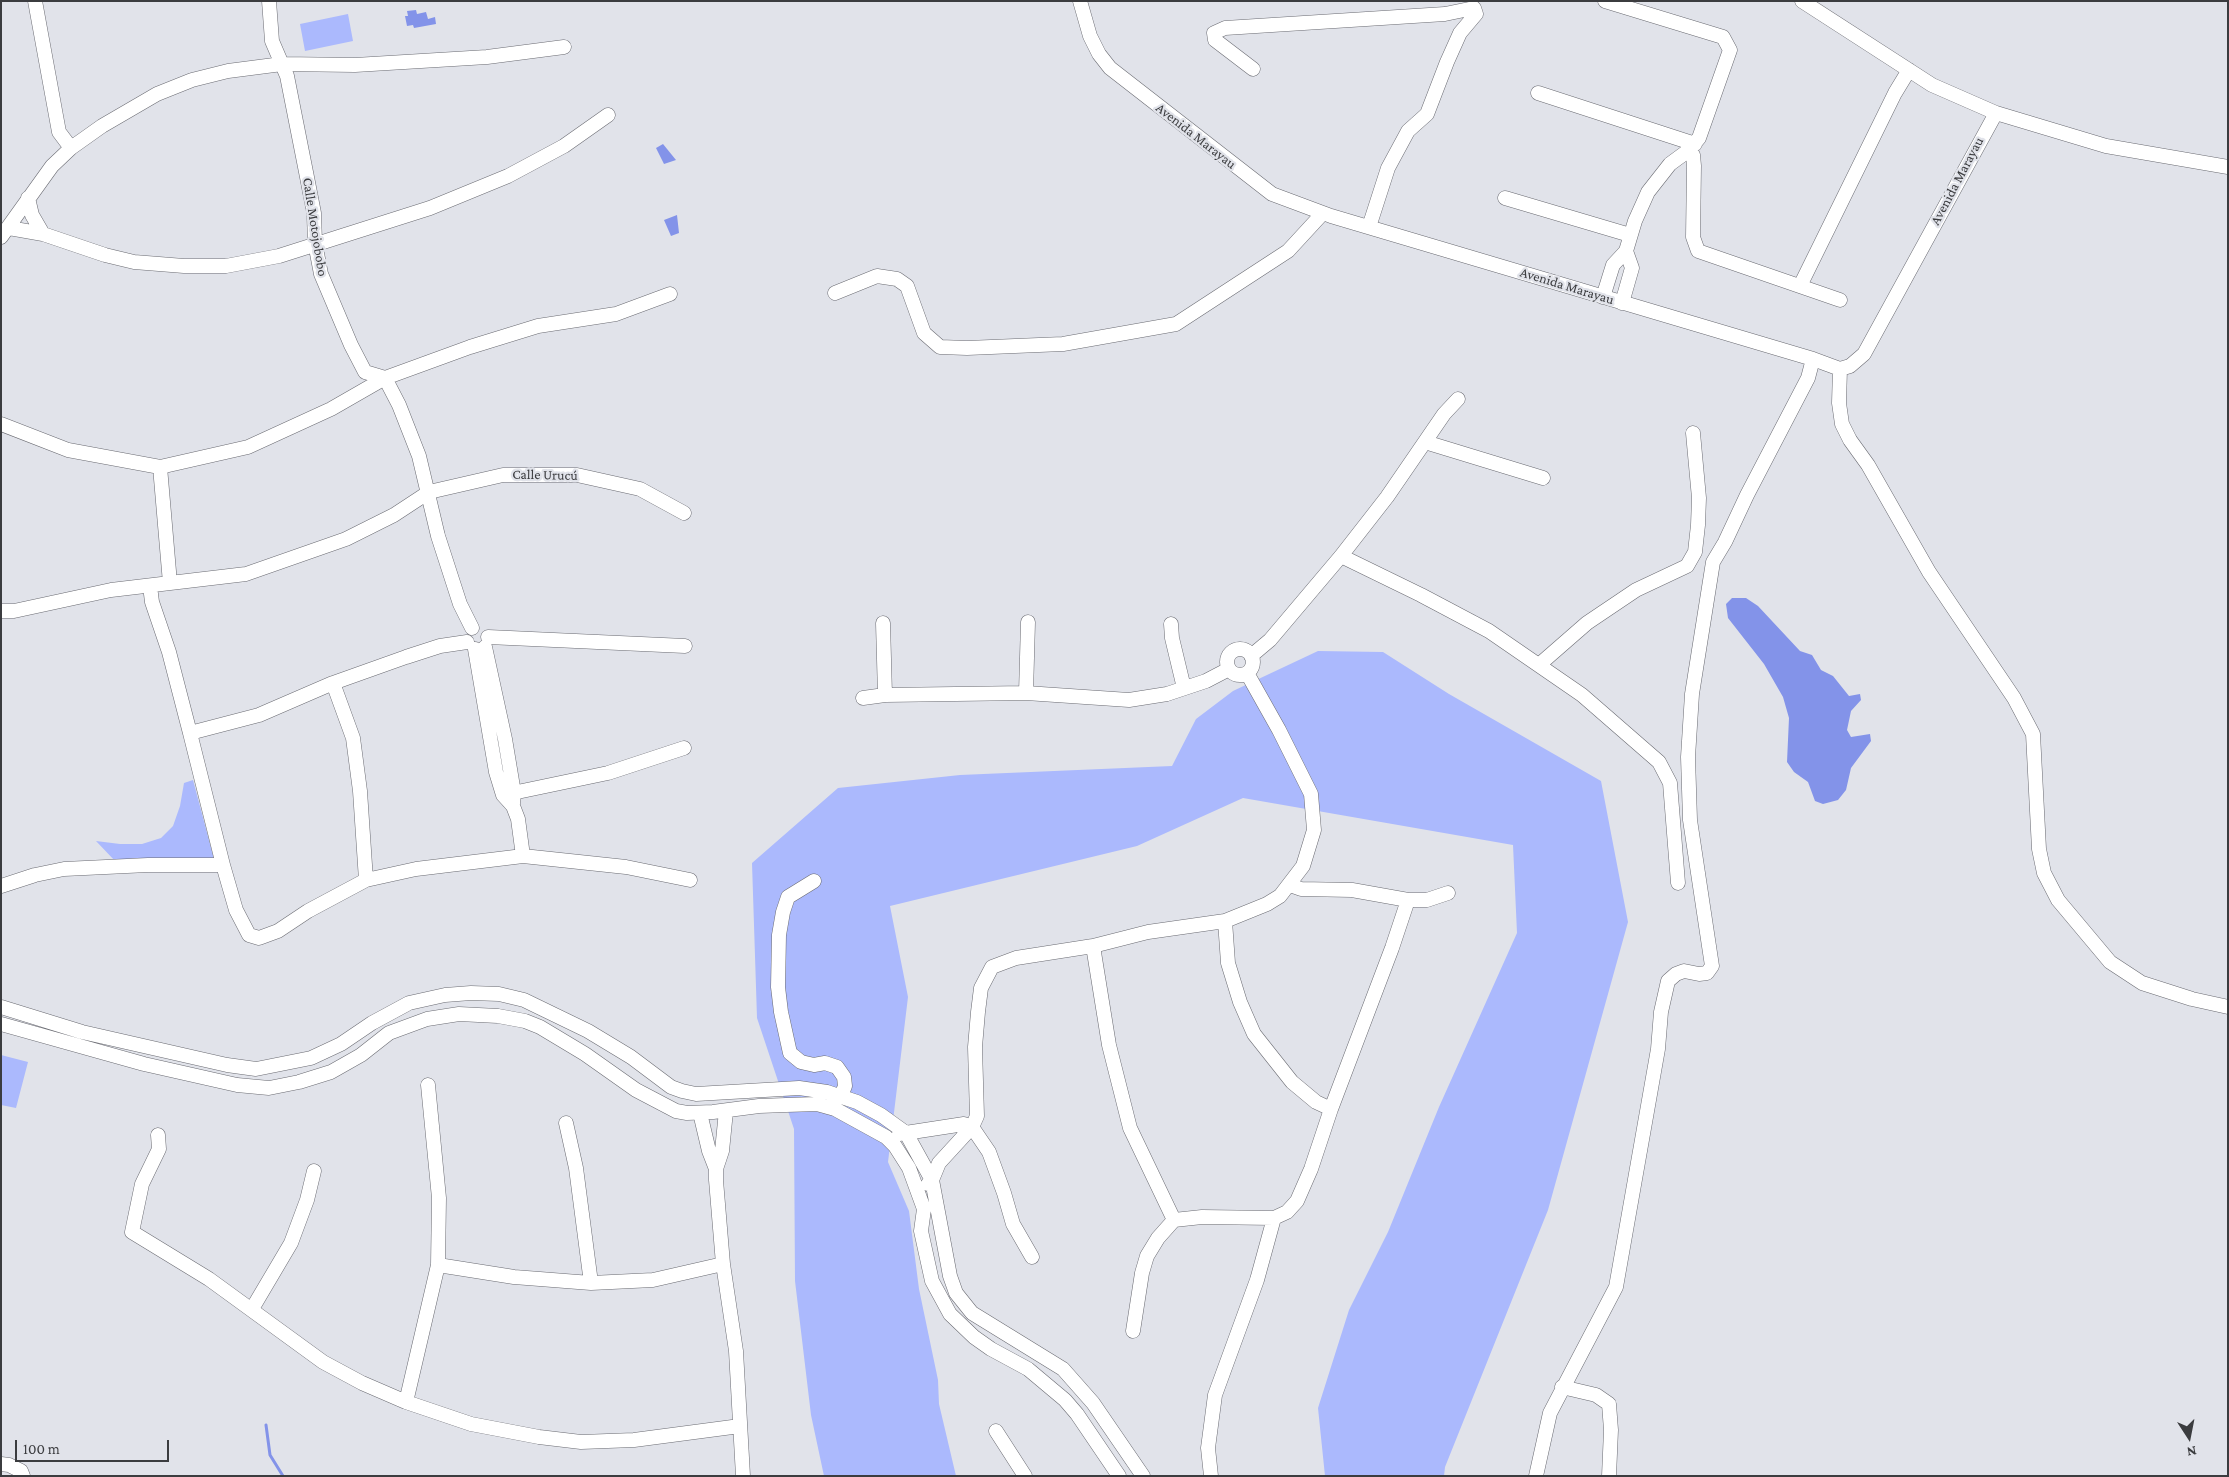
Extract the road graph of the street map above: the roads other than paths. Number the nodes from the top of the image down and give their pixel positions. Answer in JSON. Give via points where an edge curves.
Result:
{"nodes":[{"id":1,"x":36,"y":1,"type":"edge"},
{"id":2,"x":269,"y":1,"type":"edge"},
{"id":3,"x":1080,"y":1,"type":"edge"},
{"id":4,"x":1605,"y":1,"type":"edge"},
{"id":5,"x":1802,"y":1,"type":"edge"},
{"id":6,"x":1445,"y":14,"type":"junction"},
{"id":7,"x":1460,"y":33,"type":"junction"},
{"id":8,"x":564,"y":47,"type":"dead end"},
{"id":9,"x":282,"y":64,"type":"junction"},
{"id":10,"x":1253,"y":68,"type":"dead end"},
{"id":11,"x":1909,"y":70,"type":"junction"},
{"id":12,"x":1538,"y":93,"type":"dead end"},
{"id":13,"x":1996,"y":113,"type":"junction"},
{"id":14,"x":608,"y":115,"type":"dead end"},
{"id":15,"x":1692,"y":147,"type":"junction"},
{"id":16,"x":71,"y":148,"type":"junction"},
{"id":17,"x":2228,"y":167,"type":"edge"},
{"id":18,"x":28,"y":198,"type":"junction"},
{"id":19,"x":1505,"y":198,"type":"dead end"},
{"id":20,"x":1323,"y":214,"type":"junction"},
{"id":21,"x":1369,"y":228,"type":"junction"},
{"id":22,"x":5,"y":232,"type":"edge"},
{"id":23,"x":43,"y":234,"type":"junction"},
{"id":24,"x":1630,"y":235,"type":"junction"},
{"id":25,"x":315,"y":243,"type":"junction"},
{"id":26,"x":1626,"y":251,"type":"junction"},
{"id":27,"x":1800,"y":286,"type":"junction"},
{"id":28,"x":835,"y":293,"type":"dead end"},
{"id":29,"x":670,"y":294,"type":"dead end"},
{"id":30,"x":1603,"y":297,"type":"junction"},
{"id":31,"x":1840,"y":300,"type":"dead end"},
{"id":32,"x":1622,"y":303,"type":"junction"},
{"id":33,"x":1814,"y":359,"type":"junction"},
{"id":34,"x":1840,"y":369,"type":"junction"},
{"id":35,"x":385,"y":378,"type":"junction"},
{"id":36,"x":1458,"y":399,"type":"dead end"},
{"id":37,"x":1,"y":424,"type":"edge"},
{"id":38,"x":1693,"y":433,"type":"dead end"},
{"id":39,"x":1425,"y":442,"type":"junction"},
{"id":40,"x":160,"y":467,"type":"junction"},
{"id":41,"x":1543,"y":478,"type":"dead end"},
{"id":42,"x":429,"y":492,"type":"junction"},
{"id":43,"x":684,"y":513,"type":"dead end"},
{"id":44,"x":1341,"y":556,"type":"junction"},
{"id":45,"x":170,"y":583,"type":"junction"},
{"id":46,"x":150,"y":586,"type":"junction"},
{"id":47,"x":1,"y":612,"type":"edge"},
{"id":48,"x":1028,"y":622,"type":"dead end"},
{"id":49,"x":882,"y":623,"type":"dead end"},
{"id":50,"x":1171,"y":624,"type":"dead end"},
{"id":51,"x":479,"y":644,"type":"junction"},
{"id":52,"x":685,"y":646,"type":"dead end"},
{"id":53,"x":1251,"y":656,"type":"junction"},
{"id":54,"x":1540,"y":664,"type":"junction"},
{"id":55,"x":1229,"y":669,"type":"junction"},
{"id":56,"x":1247,"y":673,"type":"junction"},
{"id":57,"x":333,"y":683,"type":"junction"},
{"id":58,"x":1184,"y":688,"type":"junction"},
{"id":59,"x":1026,"y":693,"type":"junction"},
{"id":60,"x":884,"y":695,"type":"junction"},
{"id":61,"x":863,"y":698,"type":"dead end"},
{"id":62,"x":190,"y":733,"type":"junction"},
{"id":63,"x":684,"y":748,"type":"dead end"},
{"id":64,"x":510,"y":798,"type":"junction"},
{"id":65,"x":524,"y":856,"type":"junction"},
{"id":66,"x":222,"y":865,"type":"junction"},
{"id":67,"x":366,"y":880,"type":"junction"},
{"id":68,"x":690,"y":880,"type":"dead end"},
{"id":69,"x":814,"y":881,"type":"dead end"},
{"id":70,"x":1678,"y":883,"type":"dead end"},
{"id":71,"x":1290,"y":885,"type":"junction"},
{"id":72,"x":1,"y":886,"type":"edge"},
{"id":73,"x":1448,"y":893,"type":"dead end"},
{"id":74,"x":1408,"y":900,"type":"junction"},
{"id":75,"x":1225,"y":921,"type":"junction"},
{"id":76,"x":1093,"y":946,"type":"junction"},
{"id":77,"x":1,"y":1007,"type":"edge"},
{"id":78,"x":2228,"y":1007,"type":"edge"},
{"id":79,"x":1,"y":1024,"type":"edge"},
{"id":80,"x":595,"y":1036,"type":"junction"},
{"id":81,"x":620,"y":1051,"type":"junction"},
{"id":82,"x":585,"y":1054,"type":"junction"},
{"id":83,"x":208,"y":1060,"type":"junction"},
{"id":84,"x":605,"y":1067,"type":"junction"},
{"id":85,"x":202,"y":1077,"type":"junction"},
{"id":86,"x":428,"y":1085,"type":"dead end"},
{"id":87,"x":841,"y":1096,"type":"junction"},
{"id":88,"x":1331,"y":1109,"type":"junction"},
{"id":89,"x":726,"y":1111,"type":"junction"},
{"id":90,"x":700,"y":1113,"type":"junction"},
{"id":91,"x":566,"y":1123,"type":"dead end"},
{"id":92,"x":972,"y":1127,"type":"junction"},
{"id":93,"x":906,"y":1133,"type":"junction"},
{"id":94,"x":158,"y":1135,"type":"dead end"},
{"id":95,"x":886,"y":1137,"type":"junction"},
{"id":96,"x":716,"y":1169,"type":"junction"},
{"id":97,"x":314,"y":1171,"type":"dead end"},
{"id":98,"x":932,"y":1180,"type":"junction"},
{"id":99,"x":918,"y":1191,"type":"junction"},
{"id":100,"x":1274,"y":1218,"type":"junction"},
{"id":101,"x":1174,"y":1220,"type":"junction"},
{"id":102,"x":1032,"y":1257,"type":"dead end"},
{"id":103,"x":438,"y":1264,"type":"junction"},
{"id":104,"x":722,"y":1264,"type":"junction"},
{"id":105,"x":591,"y":1282,"type":"junction"},
{"id":106,"x":252,"y":1309,"type":"junction"},
{"id":107,"x":1133,"y":1332,"type":"dead end"},
{"id":108,"x":1562,"y":1387,"type":"junction"},
{"id":109,"x":406,"y":1402,"type":"junction"},
{"id":110,"x":740,"y":1426,"type":"junction"},
{"id":111,"x":996,"y":1431,"type":"dead end"},
{"id":112,"x":1,"y":1464,"type":"edge"},
{"id":113,"x":24,"y":1476,"type":"edge"},
{"id":114,"x":743,"y":1476,"type":"edge"},
{"id":115,"x":1025,"y":1476,"type":"edge"},
{"id":116,"x":1119,"y":1476,"type":"edge"},
{"id":117,"x":1142,"y":1476,"type":"edge"},
{"id":118,"x":1211,"y":1476,"type":"edge"},
{"id":119,"x":1536,"y":1476,"type":"edge"},
{"id":120,"x":1609,"y":1476,"type":"edge"}],
"edges":[{"from":1,"to":16,"type":"street","via":[[54,113],[59,132]]},
{"from":2,"to":9,"type":"street","name":"Calle Motojobobo","via":[[272,41]]},
{"from":3,"to":20,"type":"street","name":"Avenida Marayau","via":[[1099,54],[1122,78],[1272,194]]},
{"from":4,"to":15,"type":"street","via":[[1723,37],[1728,43],[1730,50],[1699,138]]},
{"from":5,"to":11,"type":"street"},
{"from":6,"to":7,"type":"street","via":[[1458,22]]},
{"from":6,"to":7,"type":"street","via":[[1474,8],[1476,14]]},
{"from":6,"to":10,"type":"street","via":[[1225,28],[1214,33],[1214,40]]},
{"from":7,"to":21,"type":"street","via":[[1427,114],[1408,131],[1388,168]]},
{"from":8,"to":9,"type":"street","via":[[487,57],[355,65]]},
{"from":9,"to":16,"type":"street","via":[[228,71],[192,80],[157,94]]},
{"from":9,"to":25,"type":"street","name":"Calle Motojobobo","via":[[314,213]]},
{"from":11,"to":13,"type":"street","via":[[1932,85]]},
{"from":11,"to":27,"type":"street"},
{"from":12,"to":15,"type":"street"},
{"from":13,"to":17,"type":"street","via":[[2106,146]]},
{"from":13,"to":34,"type":"street","name":"Avenida Marayau","via":[[1864,354],[1850,366]]},
{"from":14,"to":25,"type":"street","via":[[564,146],[508,176],[430,208]]},
{"from":15,"to":24,"type":"street","via":[[1670,164],[1648,192]]},
{"from":15,"to":27,"type":"street","via":[[1693,237],[1698,251]]},
{"from":16,"to":18,"type":"street","via":[[52,166]]},
{"from":18,"to":22,"type":"street"},
{"from":18,"to":23,"type":"street","via":[[32,216]]},
{"from":19,"to":24,"type":"street"},
{"from":20,"to":21,"type":"street","name":"Avenida Marayau"},
{"from":20,"to":28,"type":"street","via":[[1288,251],[1176,324],[1063,344],[940,347],[924,333],[907,286],[897,279],[877,276]]},
{"from":21,"to":30,"type":"street","name":"Avenida Marayau"},
{"from":22,"to":23,"type":"street"},
{"from":23,"to":25,"type":"street","via":[[134,262],[184,266],[226,266],[279,256]]},
{"from":24,"to":26,"type":"street"},
{"from":25,"to":35,"type":"street","name":"Calle Motojobobo","via":[[321,274],[351,345],[366,372]]},
{"from":26,"to":30,"type":"street","via":[[1613,265]]},
{"from":26,"to":32,"type":"street","via":[[1632,268]]},
{"from":27,"to":31,"type":"street"},
{"from":29,"to":35,"type":"street","via":[[616,314],[529,329]]},
{"from":30,"to":32,"type":"street","name":"Avenida Marayau"},
{"from":32,"to":33,"type":"street","name":"Avenida Marayau"},
{"from":33,"to":34,"type":"street","name":"Avenida Marayau"},
{"from":33,"to":108,"type":"street","via":[[1808,378],[1713,562],[1692,694],[1688,757],[1690,820],[1712,966],[1707,973],[1684,971],[1668,981],[1616,1287]]},
{"from":34,"to":78,"type":"street","via":[[1839,403],[1842,424],[1850,440],[1873,473],[1929,572],[2014,698],[2033,734],[2039,849],[2044,873],[2058,900],[2110,962],[2142,983]]},
{"from":35,"to":40,"type":"street","via":[[331,409],[248,446]]},
{"from":35,"to":42,"type":"street","via":[[419,456]]},
{"from":36,"to":39,"type":"street"},
{"from":37,"to":40,"type":"street","via":[[68,450]]},
{"from":38,"to":54,"type":"street","via":[[1698,525],[1695,552],[1687,566],[1628,596],[1587,623]]},
{"from":39,"to":41,"type":"street"},
{"from":39,"to":44,"type":"street","via":[[1387,498]]},
{"from":40,"to":45,"type":"street"},
{"from":42,"to":43,"type":"street","name":"Calle Urucú","via":[[504,475],[577,474],[640,488]]},
{"from":42,"to":45,"type":"street","via":[[394,515],[346,539],[246,574]]},
{"from":42,"to":51,"type":"street","via":[[438,536],[460,604],[472,628],[466,636]]},
{"from":44,"to":53,"type":"street","via":[[1270,640]]},
{"from":44,"to":54,"type":"street","via":[[1489,631]]},
{"from":45,"to":46,"type":"street"},
{"from":46,"to":47,"type":"street","via":[[111,590]]},
{"from":46,"to":62,"type":"street"},
{"from":48,"to":59,"type":"street"},
{"from":49,"to":60,"type":"street"},
{"from":50,"to":58,"type":"street"},
{"from":51,"to":52,"type":"street"},
{"from":51,"to":57,"type":"street","via":[[440,646]]},
{"from":51,"to":64,"type":"street","via":[[496,772]]},
{"from":53,"to":55,"type":"street","via":[[1243,650],[1233,652],[1228,659]]},
{"from":53,"to":56,"type":"street","via":[[1252,666]]},
{"from":54,"to":70,"type":"street","via":[[1582,695],[1659,762],[1670,783]]},
{"from":55,"to":56,"type":"street","via":[[1237,675]]},
{"from":55,"to":58,"type":"street"},
{"from":56,"to":71,"type":"street","via":[[1310,794],[1314,830],[1303,866]]},
{"from":57,"to":62,"type":"street","via":[[259,715]]},
{"from":57,"to":67,"type":"street","via":[[353,738]]},
{"from":58,"to":59,"type":"street","via":[[1129,700]]},
{"from":59,"to":60,"type":"street"},
{"from":60,"to":61,"type":"street"},
{"from":62,"to":66,"type":"street"},
{"from":63,"to":64,"type":"street","via":[[608,773]]},
{"from":64,"to":65,"type":"street","via":[[518,819]]},
{"from":65,"to":67,"type":"street","via":[[416,869]]},
{"from":65,"to":68,"type":"street","via":[[626,867]]},
{"from":66,"to":67,"type":"street","via":[[242,924],[249,935],[259,938],[278,931]]},
{"from":66,"to":72,"type":"street","via":[[64,869]]},
{"from":69,"to":87,"type":"street","via":[[788,897],[783,912],[778,978],[781,1012],[790,1052],[801,1062],[837,1067],[844,1077]]},
{"from":71,"to":74,"type":"street","via":[[1301,889],[1352,890]]},
{"from":71,"to":75,"type":"street","via":[[1266,904]]},
{"from":73,"to":74,"type":"street","via":[[1427,900]]},
{"from":74,"to":88,"type":"street"},
{"from":75,"to":76,"type":"street","via":[[1148,932]]},
{"from":75,"to":88,"type":"street","via":[[1228,963],[1254,1034],[1292,1082],[1316,1102]]},
{"from":76,"to":92,"type":"street","via":[[1016,958],[992,968],[985,977],[978,1012],[977,1116]]},
{"from":76,"to":101,"type":"street","via":[[1109,1045],[1130,1128]]},
{"from":77,"to":83,"type":"street","via":[[82,1032]]},
{"from":79,"to":85,"type":"street"},
{"from":80,"to":81,"type":"street"},
{"from":80,"to":82,"type":"street"},
{"from":80,"to":83,"type":"street","via":[[524,1000],[499,994],[471,993],[409,1003],[311,1058],[256,1069]]},
{"from":81,"to":84,"type":"street"},
{"from":81,"to":87,"type":"street","via":[[670,1087],[696,1094],[799,1088]]},
{"from":82,"to":84,"type":"street"},
{"from":82,"to":85,"type":"street","via":[[525,1021],[460,1014],[427,1019],[389,1033],[345,1065],[299,1082],[269,1088]]},
{"from":83,"to":85,"type":"street"},
{"from":84,"to":90,"type":"street","via":[[659,1104],[676,1111]]},
{"from":86,"to":103,"type":"street","via":[[439,1198]]},
{"from":87,"to":93,"type":"street","via":[[881,1115]]},
{"from":88,"to":100,"type":"street","via":[[1297,1201],[1287,1212]]},
{"from":89,"to":90,"type":"street"},
{"from":89,"to":95,"type":"street","via":[[816,1104],[846,1113]]},
{"from":89,"to":96,"type":"street","via":[[722,1151]]},
{"from":90,"to":96,"type":"street"},
{"from":91,"to":105,"type":"street","via":[[576,1168]]},
{"from":92,"to":93,"type":"street","via":[[964,1124]]},
{"from":92,"to":98,"type":"street","via":[[939,1163]]},
{"from":92,"to":102,"type":"street","via":[[989,1152],[1013,1224]]},
{"from":93,"to":95,"type":"street"},
{"from":93,"to":98,"type":"street"},
{"from":94,"to":106,"type":"street","via":[[159,1148],[142,1184],[132,1232]]},
{"from":95,"to":99,"type":"street","via":[[909,1168]]},
{"from":96,"to":104,"type":"street"},
{"from":97,"to":106,"type":"street","via":[[292,1243]]},
{"from":98,"to":99,"type":"street"},
{"from":98,"to":117,"type":"street","via":[[956,1293],[972,1313],[1063,1369],[1093,1403]]},
{"from":99,"to":116,"type":"street","via":[[924,1209],[921,1231],[932,1281],[950,1314],[974,1337],[1028,1369],[1065,1400]]},
{"from":100,"to":101,"type":"street"},
{"from":100,"to":118,"type":"street","via":[[1257,1280],[1215,1395],[1208,1448]]},
{"from":101,"to":107,"type":"street","via":[[1147,1256]]},
{"from":103,"to":105,"type":"street","via":[[514,1277]]},
{"from":103,"to":109,"type":"street"},
{"from":104,"to":105,"type":"street","via":[[653,1280]]},
{"from":104,"to":110,"type":"street","via":[[736,1351]]},
{"from":106,"to":109,"type":"street","via":[[323,1362]]},
{"from":108,"to":119,"type":"street","via":[[1550,1413]]},
{"from":108,"to":120,"type":"street","via":[[1596,1395],[1609,1404]]},
{"from":109,"to":110,"type":"street","via":[[471,1424],[581,1442],[634,1440]]},
{"from":110,"to":114,"type":"street"},
{"from":111,"to":115,"type":"street"},
{"from":112,"to":113,"type":"street","via":[[21,1471]]}]}
